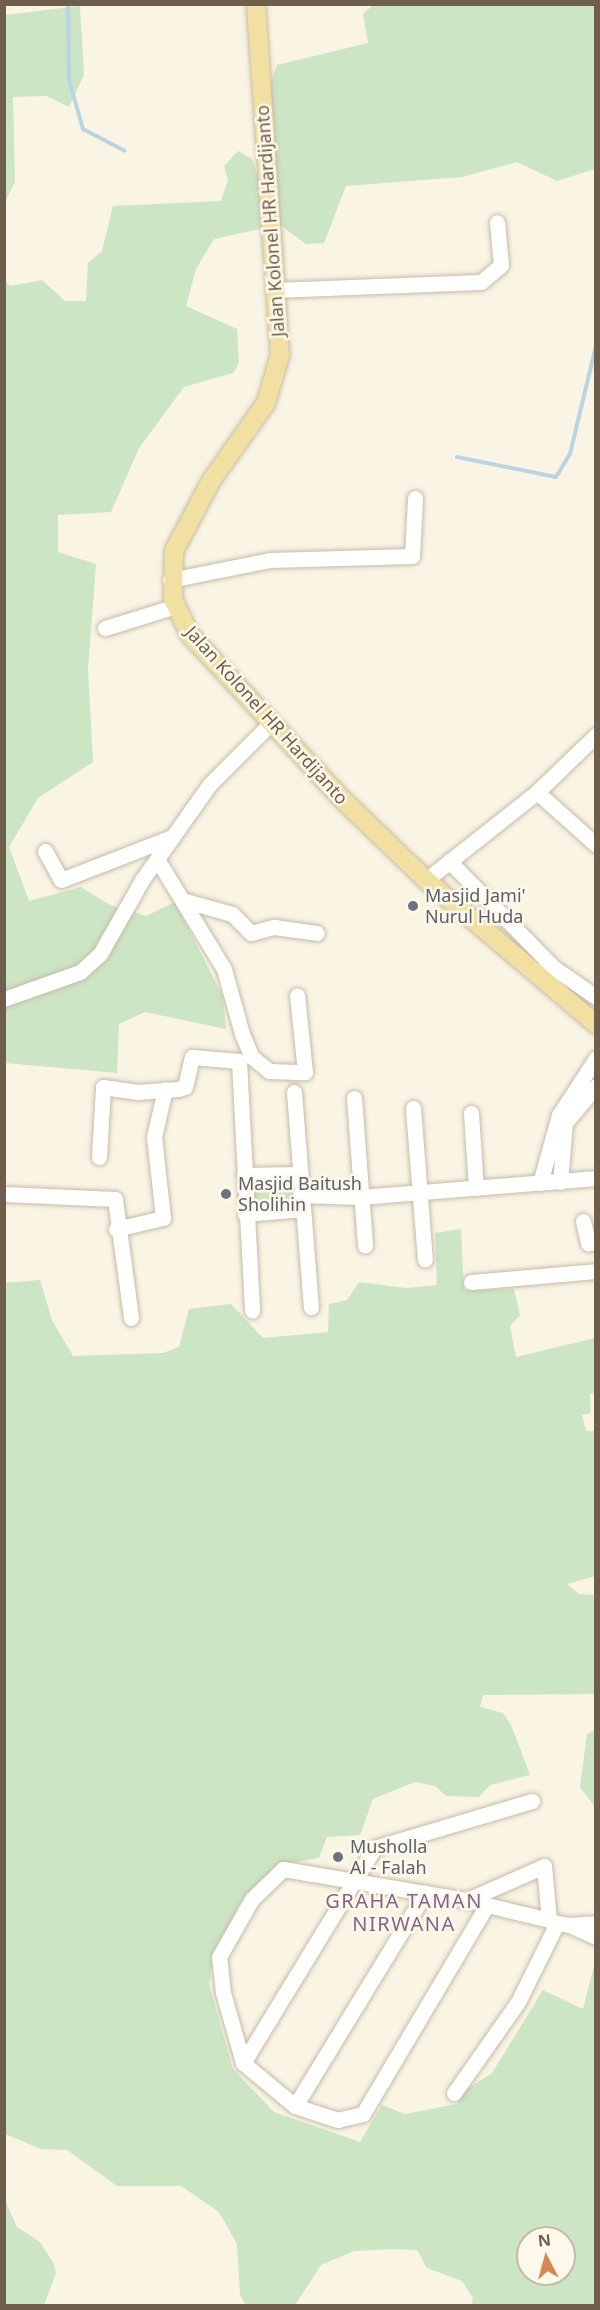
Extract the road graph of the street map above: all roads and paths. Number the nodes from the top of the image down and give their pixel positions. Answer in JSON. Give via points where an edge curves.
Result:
{"nodes":[{"id":1,"x":256,"y":4,"type":"edge"},
{"id":2,"x":497,"y":222,"type":"dead end"},
{"id":3,"x":274,"y":290,"type":"junction"},
{"id":4,"x":415,"y":498,"type":"dead end"},
{"id":5,"x":170,"y":580,"type":"junction"},
{"id":6,"x":176,"y":606,"type":"junction"},
{"id":7,"x":105,"y":628,"type":"dead end"},
{"id":8,"x":270,"y":724,"type":"junction"},
{"id":9,"x":596,"y":735,"type":"edge"},
{"id":10,"x":537,"y":792,"type":"junction"},
{"id":11,"x":172,"y":837,"type":"junction"},
{"id":12,"x":593,"y":838,"type":"edge"},
{"id":13,"x":45,"y":851,"type":"dead end"},
{"id":14,"x":157,"y":859,"type":"junction"},
{"id":15,"x":449,"y":861,"type":"junction"},
{"id":16,"x":426,"y":880,"type":"junction"},
{"id":17,"x":182,"y":900,"type":"junction"},
{"id":18,"x":317,"y":933,"type":"dead end"},
{"id":19,"x":297,"y":995,"type":"dead end"},
{"id":20,"x":596,"y":997,"type":"edge"},
{"id":21,"x":4,"y":999,"type":"edge"},
{"id":22,"x":596,"y":1024,"type":"edge"},
{"id":23,"x":596,"y":1058,"type":"edge"},
{"id":24,"x":596,"y":1086,"type":"edge"},
{"id":25,"x":165,"y":1089,"type":"junction"},
{"id":26,"x":294,"y":1092,"type":"dead end"},
{"id":27,"x":354,"y":1098,"type":"dead end"},
{"id":28,"x":413,"y":1108,"type":"dead end"},
{"id":29,"x":471,"y":1113,"type":"dead end"},
{"id":30,"x":554,"y":1143,"type":"junction"},
{"id":31,"x":99,"y":1157,"type":"dead end"},
{"id":32,"x":297,"y":1174,"type":"junction"},
{"id":33,"x":244,"y":1175,"type":"junction"},
{"id":34,"x":596,"y":1178,"type":"edge"},
{"id":35,"x":560,"y":1182,"type":"junction"},
{"id":36,"x":540,"y":1184,"type":"junction"},
{"id":37,"x":476,"y":1188,"type":"junction"},
{"id":38,"x":423,"y":1192,"type":"junction"},
{"id":39,"x":4,"y":1194,"type":"edge"},
{"id":40,"x":360,"y":1197,"type":"junction"},
{"id":41,"x":301,"y":1202,"type":"junction"},
{"id":42,"x":245,"y":1214,"type":"junction"},
{"id":43,"x":583,"y":1221,"type":"dead end"},
{"id":44,"x":116,"y":1229,"type":"junction"},
{"id":45,"x":596,"y":1244,"type":"edge"},
{"id":46,"x":365,"y":1246,"type":"dead end"},
{"id":47,"x":424,"y":1260,"type":"dead end"},
{"id":48,"x":596,"y":1271,"type":"edge"},
{"id":49,"x":471,"y":1282,"type":"dead end"},
{"id":50,"x":311,"y":1307,"type":"dead end"},
{"id":51,"x":252,"y":1311,"type":"dead end"},
{"id":52,"x":131,"y":1318,"type":"dead end"},
{"id":53,"x":532,"y":1801,"type":"dead end"},
{"id":54,"x":358,"y":1879,"type":"junction"},
{"id":55,"x":425,"y":1893,"type":"junction"},
{"id":56,"x":467,"y":1900,"type":"junction"},
{"id":57,"x":487,"y":1905,"type":"junction"},
{"id":58,"x":558,"y":1923,"type":"junction"},
{"id":59,"x":596,"y":1923,"type":"edge"},
{"id":60,"x":596,"y":1937,"type":"edge"},
{"id":61,"x":243,"y":2063,"type":"junction"},
{"id":62,"x":454,"y":2093,"type":"dead end"},
{"id":63,"x":296,"y":2106,"type":"junction"}],
"edges":[{"from":1,"to":3,"type":"main road","name":"Jalan Kolonel HR Hardijanto"},
{"from":2,"to":3,"type":"street","via":[[501,265],[481,282]]},
{"from":3,"to":5,"type":"main road","name":"Jalan Kolonel HR Hardijanto","via":[[280,355],[266,404],[187,522]]},
{"from":4,"to":5,"type":"street","via":[[412,556],[270,560]]},
{"from":5,"to":6,"type":"main road","name":"Jalan Kolonel HR Hardijanto"},
{"from":6,"to":7,"type":"street"},
{"from":6,"to":8,"type":"main road","name":"Jalan Kolonel HR Hardijanto","via":[[190,635]]},
{"from":8,"to":11,"type":"street","via":[[210,784]]},
{"from":8,"to":16,"type":"main road","name":"Jalan Kolonel HR Hardijanto"},
{"from":9,"to":10,"type":"street"},
{"from":10,"to":12,"type":"street"},
{"from":10,"to":15,"type":"street"},
{"from":11,"to":13,"type":"street","via":[[61,880]]},
{"from":11,"to":14,"type":"street"},
{"from":14,"to":17,"type":"street"},
{"from":14,"to":21,"type":"street","via":[[90,964]]},
{"from":15,"to":16,"type":"street"},
{"from":15,"to":20,"type":"street","via":[[554,968]]},
{"from":16,"to":22,"type":"main road","name":"Jalan Kolonel HR Hardijanto"},
{"from":17,"to":18,"type":"street","via":[[232,914],[251,933],[274,927]]},
{"from":17,"to":19,"type":"street","via":[[224,969],[252,1057],[269,1071],[305,1072]]},
{"from":23,"to":30,"type":"street","via":[[574,1087]]},
{"from":24,"to":30,"type":"street","via":[[565,1123]]},
{"from":25,"to":31,"type":"street","via":[[103,1087]]},
{"from":25,"to":33,"type":"street","via":[[185,1087],[192,1057],[239,1061]]},
{"from":25,"to":44,"type":"street","via":[[154,1137],[163,1218]]},
{"from":26,"to":32,"type":"street"},
{"from":27,"to":40,"type":"street"},
{"from":28,"to":38,"type":"street"},
{"from":29,"to":37,"type":"street"},
{"from":30,"to":35,"type":"street"},
{"from":30,"to":36,"type":"street"},
{"from":32,"to":33,"type":"street"},
{"from":32,"to":41,"type":"street"},
{"from":33,"to":42,"type":"street"},
{"from":34,"to":35,"type":"street"},
{"from":35,"to":36,"type":"street"},
{"from":36,"to":37,"type":"street"},
{"from":37,"to":38,"type":"street"},
{"from":38,"to":40,"type":"street"},
{"from":38,"to":47,"type":"street"},
{"from":39,"to":44,"type":"street","via":[[115,1199]]},
{"from":40,"to":41,"type":"street"},
{"from":40,"to":46,"type":"street"},
{"from":41,"to":42,"type":"street"},
{"from":41,"to":50,"type":"street"},
{"from":42,"to":51,"type":"street"},
{"from":43,"to":45,"type":"street","via":[[588,1243]]},
{"from":44,"to":52,"type":"street"},
{"from":48,"to":49,"type":"street"},
{"from":53,"to":54,"type":"street","via":[[377,1847]]},
{"from":54,"to":55,"type":"street"},
{"from":54,"to":61,"type":"street"},
{"from":54,"to":61,"type":"street","via":[[283,1869],[252,1899],[219,1956],[223,1993]]},
{"from":55,"to":56,"type":"street"},
{"from":55,"to":63,"type":"street"},
{"from":56,"to":57,"type":"street"},
{"from":56,"to":58,"type":"street","via":[[544,1866]]},
{"from":57,"to":58,"type":"street"},
{"from":57,"to":63,"type":"street","via":[[372,2106],[338,2120]]},
{"from":58,"to":59,"type":"street"},
{"from":58,"to":60,"type":"street"},
{"from":58,"to":62,"type":"street","via":[[518,2002]]},
{"from":61,"to":63,"type":"street"}]}
